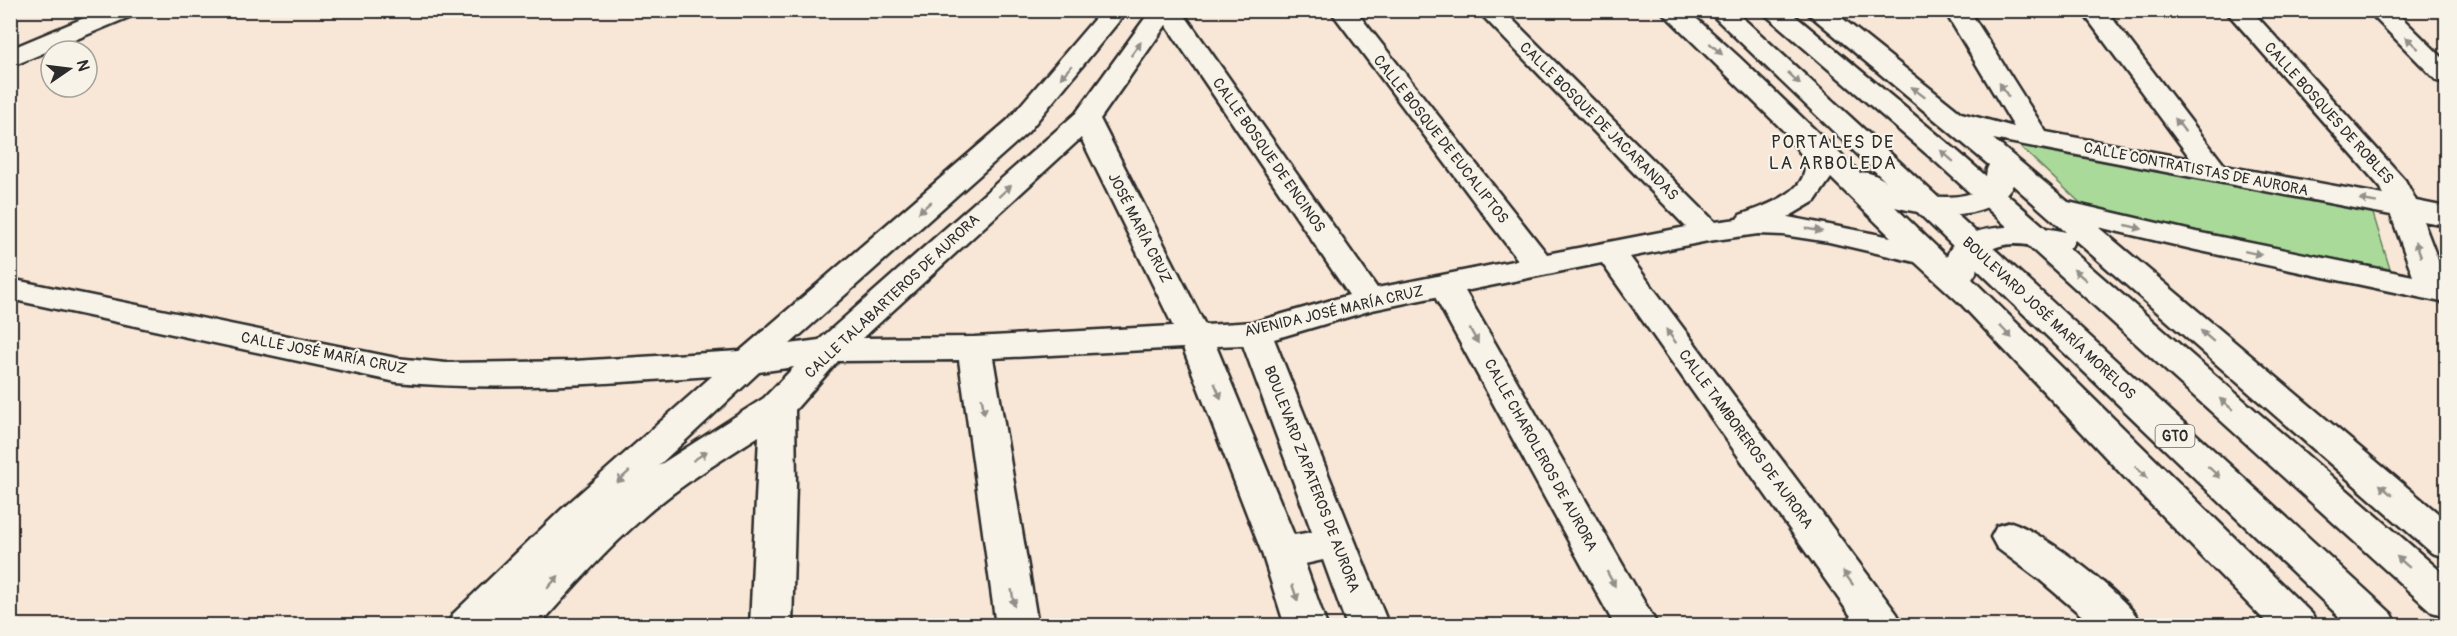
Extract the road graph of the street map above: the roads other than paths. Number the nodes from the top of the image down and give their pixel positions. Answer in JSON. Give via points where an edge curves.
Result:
{"nodes":[{"id":1,"x":125,"y":10,"type":"edge"},
{"id":2,"x":1116,"y":10,"type":"edge"},
{"id":3,"x":1166,"y":10,"type":"edge"},
{"id":4,"x":1342,"y":10,"type":"edge"},
{"id":5,"x":1489,"y":10,"type":"edge"},
{"id":6,"x":1672,"y":10,"type":"edge"},
{"id":7,"x":1719,"y":10,"type":"edge"},
{"id":8,"x":1772,"y":10,"type":"edge"},
{"id":9,"x":1816,"y":10,"type":"edge"},
{"id":10,"x":1956,"y":10,"type":"edge"},
{"id":11,"x":2093,"y":10,"type":"edge"},
{"id":12,"x":2237,"y":10,"type":"edge"},
{"id":13,"x":2379,"y":10,"type":"edge"},
{"id":14,"x":10,"y":59,"type":"edge"},
{"id":15,"x":2446,"y":75,"type":"edge"},
{"id":16,"x":1948,"y":115,"type":"junction"},
{"id":17,"x":1086,"y":119,"type":"junction"},
{"id":18,"x":1791,"y":123,"type":"junction"},
{"id":19,"x":2036,"y":139,"type":"junction"},
{"id":20,"x":1980,"y":142,"type":"junction"},
{"id":21,"x":1829,"y":161,"type":"junction"},
{"id":22,"x":2215,"y":172,"type":"junction"},
{"id":23,"x":1990,"y":195,"type":"junction"},
{"id":24,"x":1929,"y":205,"type":"junction"},
{"id":25,"x":2402,"y":207,"type":"junction"},
{"id":26,"x":2057,"y":208,"type":"junction"},
{"id":27,"x":2446,"y":216,"type":"edge"},
{"id":28,"x":1721,"y":229,"type":"junction"},
{"id":29,"x":2034,"y":235,"type":"junction"},
{"id":30,"x":2196,"y":241,"type":"junction"},
{"id":31,"x":1972,"y":246,"type":"junction"},
{"id":32,"x":1610,"y":252,"type":"junction"},
{"id":33,"x":1926,"y":255,"type":"junction"},
{"id":34,"x":2125,"y":266,"type":"junction"},
{"id":35,"x":1540,"y":267,"type":"junction"},
{"id":36,"x":1445,"y":285,"type":"junction"},
{"id":37,"x":2152,"y":289,"type":"junction"},
{"id":38,"x":2440,"y":292,"type":"edge"},
{"id":39,"x":18,"y":297,"type":"edge"},
{"id":40,"x":1972,"y":297,"type":"junction"},
{"id":41,"x":1370,"y":300,"type":"junction"},
{"id":42,"x":1255,"y":333,"type":"junction"},
{"id":43,"x":1195,"y":337,"type":"junction"},
{"id":44,"x":974,"y":348,"type":"junction"},
{"id":45,"x":829,"y":350,"type":"junction"},
{"id":46,"x":749,"y":362,"type":"junction"},
{"id":47,"x":777,"y":407,"type":"junction"},
{"id":48,"x":2011,"y":537,"type":"dead end"},
{"id":49,"x":1337,"y":542,"type":"junction"},
{"id":50,"x":2446,"y":542,"type":"edge"},
{"id":51,"x":1282,"y":553,"type":"junction"},
{"id":52,"x":2446,"y":600,"type":"edge"},
{"id":53,"x":468,"y":626,"type":"edge"},
{"id":54,"x":513,"y":626,"type":"edge"},
{"id":55,"x":771,"y":626,"type":"edge"},
{"id":56,"x":1017,"y":626,"type":"edge"},
{"id":57,"x":1306,"y":626,"type":"edge"},
{"id":58,"x":1368,"y":626,"type":"edge"},
{"id":59,"x":1637,"y":626,"type":"edge"},
{"id":60,"x":1882,"y":626,"type":"edge"},
{"id":61,"x":2122,"y":626,"type":"edge"},
{"id":62,"x":2298,"y":626,"type":"edge"},
{"id":63,"x":2377,"y":626,"type":"edge"}],
"edges":[{"from":1,"to":14,"type":"street"},
{"from":2,"to":46,"type":"street","one_way":true,"via":[[1018,126]]},
{"from":17,"to":3,"type":"street","name":"CALLE TALABARTEROS DE AURORA","one_way":true},
{"from":3,"to":41,"type":"street","name":"CALLE BOSQUE DE ENCINOS"},
{"from":4,"to":35,"type":"street","name":"CALLE BOSQUE DE EUCALIPTOS"},
{"from":5,"to":28,"type":"street","name":"CALLE BOSQUE DE JACARANDAS"},
{"from":6,"to":18,"type":"street","one_way":true},
{"from":7,"to":24,"type":"street","name":"BOULEVARD JOSÉ MARÍA MORELOS","number":"GTO","one_way":true},
{"from":23,"to":8,"type":"street","one_way":true},
{"from":16,"to":9,"type":"street","one_way":true},
{"from":19,"to":10,"type":"street","one_way":true},
{"from":22,"to":11,"type":"street","one_way":true},
{"from":12,"to":25,"type":"street","name":"CALLE BOSQUES DE ROBLES","via":[[2395,186]]},
{"from":15,"to":13,"type":"street","one_way":true},
{"from":16,"to":19,"type":"street","name":"CALLE CONTRATISTAS DE AURORA","via":[[2004,134]]},
{"from":16,"to":20,"type":"street"},
{"from":17,"to":43,"type":"street","name":"JOSÉ MARÍA CRUZ"},
{"from":45,"to":17,"type":"street","name":"CALLE TALABARTEROS DE AURORA","one_way":true},
{"from":18,"to":21,"type":"street"},
{"from":18,"to":28,"type":"street","name":"AVENIDA JOSÉ MARÍA CRUZ","via":[[1816,154],[1819,165],[1813,184],[1787,206]]},
{"from":19,"to":22,"type":"street","name":"CALLE CONTRATISTAS DE AURORA"},
{"from":20,"to":23,"type":"street","via":[[2002,170],[2002,180]]},
{"from":20,"to":26,"type":"street"},
{"from":21,"to":24,"type":"street","via":[[1892,197]]},
{"from":21,"to":33,"type":"street"},
{"from":25,"to":22,"type":"street","name":"CALLE CONTRATISTAS DE AURORA","one_way":true},
{"from":23,"to":24,"type":"street","via":[[1965,204]]},
{"from":23,"to":26,"type":"street"},
{"from":23,"to":29,"type":"street"},
{"from":24,"to":31,"type":"street","name":"BOULEVARD JOSÉ MARÍA MORELOS","number":"GTO"},
{"from":25,"to":27,"type":"street","name":"CALLE CONTRATISTAS DE AURORA"},
{"from":38,"to":25,"type":"street","name":"CALLE BOSQUES DE ROBLES","one_way":true},
{"from":26,"to":30,"type":"street","one_way":true},
{"from":26,"to":34,"type":"street"},
{"from":28,"to":32,"type":"street","name":"AVENIDA JOSÉ MARÍA CRUZ"},
{"from":28,"to":33,"type":"street","name":"AVENIDA JOSÉ MARÍA CRUZ","one_way":true,"via":[[1758,225],[1806,228]]},
{"from":29,"to":31,"type":"street","via":[[1999,236]]},
{"from":29,"to":34,"type":"street","via":[[2081,246]]},
{"from":52,"to":29,"type":"street","one_way":true},
{"from":30,"to":37,"type":"street","via":[[2167,245],[2152,255],[2145,273]]},
{"from":30,"to":38,"type":"street","one_way":true},
{"from":31,"to":40,"type":"street","via":[[1963,254],[1960,272]]},
{"from":31,"to":63,"type":"street","name":"BOULEVARD JOSÉ MARÍA MORELOS","number":"GTO","one_way":true},
{"from":32,"to":35,"type":"street","name":"AVENIDA JOSÉ MARÍA CRUZ"},
{"from":60,"to":32,"type":"street","name":"CALLE TAMBOREROS DE AURORA","one_way":true},
{"from":33,"to":40,"type":"street"},
{"from":34,"to":37,"type":"street"},
{"from":35,"to":36,"type":"street","name":"AVENIDA JOSÉ MARÍA CRUZ"},
{"from":36,"to":41,"type":"street","name":"AVENIDA JOSÉ MARÍA CRUZ"},
{"from":36,"to":59,"type":"street","name":"CALLE CHAROLEROS DE AURORA","one_way":true},
{"from":50,"to":37,"type":"street","one_way":true},
{"from":39,"to":46,"type":"street","name":"CALLE JOSÉ MARÍA CRUZ","via":[[416,372],[574,373]]},
{"from":40,"to":62,"type":"street","one_way":true},
{"from":41,"to":42,"type":"street","name":"AVENIDA JOSÉ MARÍA CRUZ"},
{"from":42,"to":43,"type":"street","name":"AVENIDA JOSÉ MARÍA CRUZ"},
{"from":42,"to":49,"type":"street","name":"BOULEVARD ZAPATEROS DE AURORA"},
{"from":43,"to":44,"type":"street","name":"AVENIDA JOSÉ MARÍA CRUZ"},
{"from":43,"to":51,"type":"street","one_way":true},
{"from":44,"to":45,"type":"street","name":"AVENIDA JOSÉ MARÍA CRUZ"},
{"from":44,"to":56,"type":"street","one_way":true},
{"from":45,"to":46,"type":"street","name":"AVENIDA JOSÉ MARÍA CRUZ"},
{"from":45,"to":47,"type":"street","name":"CALLE TALABARTEROS DE AURORA"},
{"from":46,"to":53,"type":"street","one_way":true,"via":[[576,519]]},
{"from":54,"to":47,"type":"street","name":"CALLE TALABARTEROS DE AURORA","one_way":true,"via":[[578,554],[633,504]]},
{"from":47,"to":55,"type":"street"},
{"from":48,"to":61,"type":"street","via":[[2087,593]]},
{"from":49,"to":51,"type":"street"},
{"from":49,"to":58,"type":"street","name":"BOULEVARD ZAPATEROS DE AURORA"},
{"from":51,"to":57,"type":"street","one_way":true}]}
